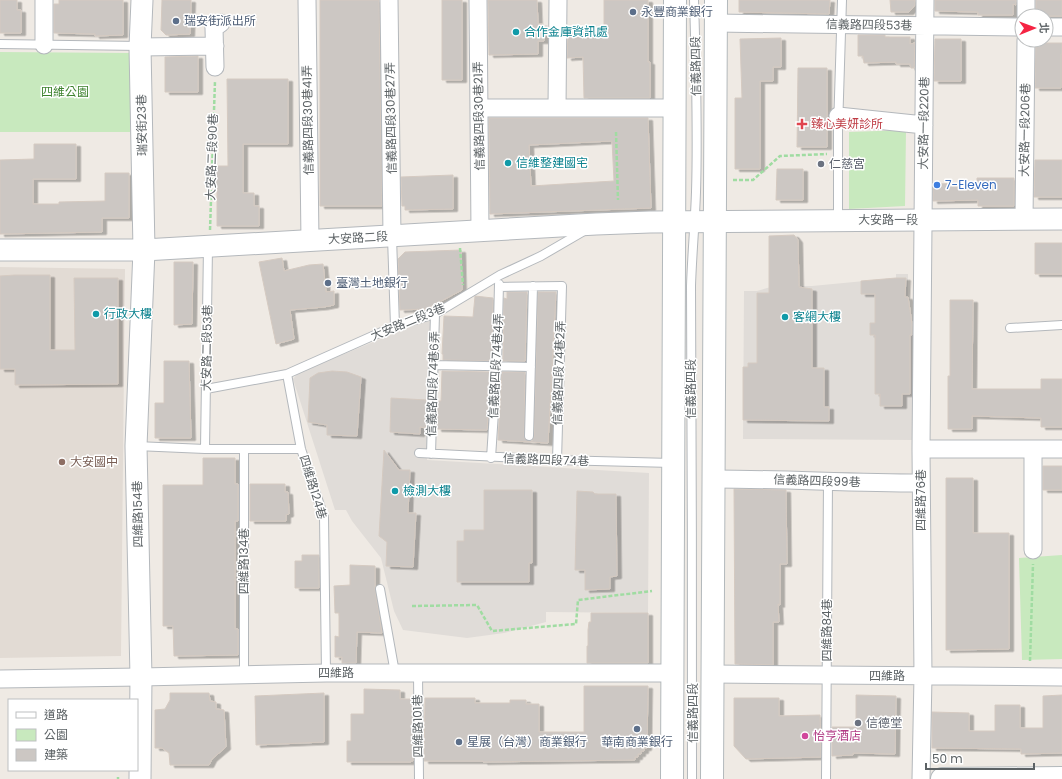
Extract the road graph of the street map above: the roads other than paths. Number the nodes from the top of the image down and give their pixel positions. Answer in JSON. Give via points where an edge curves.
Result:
{"nodes":[{"id":1,"x":44,"y":0,"type":"edge"},
{"id":2,"x":142,"y":0,"type":"edge"},
{"id":3,"x":307,"y":0,"type":"edge"},
{"id":4,"x":389,"y":0,"type":"edge"},
{"id":5,"x":478,"y":0,"type":"edge"},
{"id":6,"x":558,"y":0,"type":"edge"},
{"id":7,"x":675,"y":0,"type":"edge"},
{"id":8,"x":694,"y":0,"type":"edge"},
{"id":9,"x":716,"y":0,"type":"edge"},
{"id":10,"x":842,"y":0,"type":"edge"},
{"id":11,"x":925,"y":0,"type":"edge"},
{"id":12,"x":221,"y":23,"type":"dead end"},
{"id":13,"x":716,"y":23,"type":"junction"},
{"id":14,"x":841,"y":25,"type":"junction"},
{"id":15,"x":925,"y":26,"type":"junction"},
{"id":16,"x":1014,"y":27,"type":"edge"},
{"id":17,"x":0,"y":44,"type":"edge"},
{"id":18,"x":44,"y":45,"type":"junction"},
{"id":19,"x":140,"y":46,"type":"junction"},
{"id":20,"x":215,"y":46,"type":"junction"},
{"id":21,"x":1026,"y":48,"type":"edge"},
{"id":22,"x":215,"y":67,"type":"road end"},
{"id":23,"x":479,"y":108,"type":"junction"},
{"id":24,"x":557,"y":108,"type":"junction"},
{"id":25,"x":675,"y":108,"type":"junction"},
{"id":26,"x":838,"y":116,"type":"junction"},
{"id":27,"x":924,"y":125,"type":"junction"},
{"id":28,"x":1062,"y":219,"type":"edge"},
{"id":29,"x":838,"y":220,"type":"junction"},
{"id":30,"x":922,"y":220,"type":"junction"},
{"id":31,"x":1024,"y":220,"type":"junction"},
{"id":32,"x":694,"y":221,"type":"junction"},
{"id":33,"x":596,"y":224,"type":"junction"},
{"id":34,"x":480,"y":231,"type":"junction"},
{"id":35,"x":392,"y":236,"type":"junction"},
{"id":36,"x":310,"y":241,"type":"junction"},
{"id":37,"x":208,"y":247,"type":"junction"},
{"id":38,"x":0,"y":250,"type":"edge"},
{"id":39,"x":144,"y":250,"type":"junction"},
{"id":40,"x":500,"y":275,"type":"junction"},
{"id":41,"x":533,"y":286,"type":"junction"},
{"id":42,"x":499,"y":288,"type":"junction"},
{"id":43,"x":435,"y":314,"type":"junction"},
{"id":44,"x":1062,"y":325,"type":"edge"},
{"id":45,"x":395,"y":326,"type":"junction"},
{"id":46,"x":1010,"y":328,"type":"dead end"},
{"id":47,"x":433,"y":366,"type":"junction"},
{"id":48,"x":497,"y":366,"type":"junction"},
{"id":49,"x":531,"y":367,"type":"junction"},
{"id":50,"x":287,"y":374,"type":"junction"},
{"id":51,"x":206,"y":389,"type":"junction"},
{"id":52,"x":529,"y":436,"type":"dead end"},
{"id":53,"x":136,"y":446,"type":"junction"},
{"id":54,"x":205,"y":449,"type":"junction"},
{"id":55,"x":244,"y":449,"type":"junction"},
{"id":56,"x":301,"y":449,"type":"junction"},
{"id":57,"x":920,"y":449,"type":"junction"},
{"id":58,"x":1033,"y":449,"type":"junction"},
{"id":59,"x":1062,"y":449,"type":"edge"},
{"id":60,"x":419,"y":453,"type":"dead end"},
{"id":61,"x":431,"y":454,"type":"junction"},
{"id":62,"x":491,"y":458,"type":"junction"},
{"id":63,"x":557,"y":460,"type":"junction"},
{"id":64,"x":673,"y":463,"type":"junction"},
{"id":65,"x":714,"y":478,"type":"junction"},
{"id":66,"x":828,"y":481,"type":"junction"},
{"id":67,"x":920,"y":483,"type":"junction"},
{"id":68,"x":1033,"y":550,"type":"road end"},
{"id":69,"x":380,"y":589,"type":"dead end"},
{"id":70,"x":326,"y":673,"type":"junction"},
{"id":71,"x":395,"y":673,"type":"junction"},
{"id":72,"x":672,"y":673,"type":"junction"},
{"id":73,"x":244,"y":674,"type":"junction"},
{"id":74,"x":418,"y":674,"type":"junction"},
{"id":75,"x":712,"y":674,"type":"junction"},
{"id":76,"x":827,"y":675,"type":"junction"},
{"id":77,"x":923,"y":676,"type":"junction"},
{"id":78,"x":141,"y":677,"type":"junction"},
{"id":79,"x":1062,"y":677,"type":"edge"},
{"id":80,"x":0,"y":679,"type":"edge"},
{"id":81,"x":1062,"y":778,"type":"edge"},
{"id":82,"x":140,"y":779,"type":"edge"},
{"id":83,"x":419,"y":779,"type":"edge"},
{"id":84,"x":672,"y":779,"type":"edge"},
{"id":85,"x":692,"y":779,"type":"edge"},
{"id":86,"x":712,"y":779,"type":"edge"},
{"id":87,"x":826,"y":779,"type":"edge"},
{"id":88,"x":921,"y":779,"type":"edge"},
{"id":89,"x":942,"y":779,"type":"edge"}],
"edges":[{"from":1,"to":18,"type":"street"},
{"from":2,"to":19,"type":"street","name":"瑞安街23巷"},
{"from":3,"to":36,"type":"street","name":"信義路四段30巷41弄"},
{"from":4,"to":35,"type":"street","name":"信義路四段30巷27弄"},
{"from":5,"to":23,"type":"street","name":"信義路四段30巷21弄"},
{"from":6,"to":24,"type":"street"},
{"from":7,"to":25,"type":"main road","name":"信義路四段"},
{"from":8,"to":32,"type":"lane","name":"信義路四段","via":[[697,74]]},
{"from":9,"to":13,"type":"main road","name":"信義路四段"},
{"from":10,"to":14,"type":"lane"},
{"from":11,"to":15,"type":"street","name":"大安路一段220巷"},
{"from":12,"to":20,"type":"street","via":[[214,28]]},
{"from":13,"to":14,"type":"street","name":"信義路四段53巷"},
{"from":13,"to":32,"type":"main road","name":"信義路四段"},
{"from":14,"to":15,"type":"street","name":"信義路四段53巷"},
{"from":14,"to":26,"type":"lane"},
{"from":15,"to":16,"type":"street","name":"信義路四段53巷"},
{"from":15,"to":27,"type":"street","name":"大安路一段220巷"},
{"from":17,"to":18,"type":"lane"},
{"from":18,"to":19,"type":"lane"},
{"from":19,"to":20,"type":"street"},
{"from":19,"to":39,"type":"street","name":"瑞安街23巷"},
{"from":20,"to":22,"type":"street"},
{"from":21,"to":31,"type":"street","name":"大安路一段206巷"},
{"from":23,"to":24,"type":"street"},
{"from":23,"to":34,"type":"street","name":"信義路四段30巷21弄"},
{"from":24,"to":25,"type":"street"},
{"from":25,"to":32,"type":"main road","name":"信義路四段"},
{"from":26,"to":27,"type":"street"},
{"from":26,"to":29,"type":"lane"},
{"from":27,"to":30,"type":"street","name":"大安路一段220巷"},
{"from":28,"to":31,"type":"street","name":"大安路一段"},
{"from":29,"to":30,"type":"street","name":"大安路一段"},
{"from":29,"to":32,"type":"street","name":"大安路一段"},
{"from":30,"to":31,"type":"street","name":"大安路一段"},
{"from":30,"to":57,"type":"street","name":"四維路76巷"},
{"from":32,"to":33,"type":"street","name":"大安路二段"},
{"from":32,"to":64,"type":"main road","name":"信義路四段"},
{"from":32,"to":65,"type":"main road","name":"信義路四段"},
{"from":32,"to":85,"type":"lane","name":"信義路四段","via":[[691,451]]},
{"from":33,"to":34,"type":"street","name":"大安路二段"},
{"from":33,"to":40,"type":"lane","name":"大安路二段3巷","via":[[541,256]]},
{"from":34,"to":35,"type":"street","name":"大安路二段"},
{"from":35,"to":36,"type":"street","name":"大安路二段"},
{"from":35,"to":45,"type":"lane"},
{"from":36,"to":37,"type":"street","name":"大安路二段"},
{"from":37,"to":39,"type":"street","name":"大安路二段"},
{"from":37,"to":51,"type":"lane","name":"大安路二段53巷"},
{"from":38,"to":39,"type":"street","name":"大安路二段"},
{"from":39,"to":53,"type":"street","name":"四維路154巷"},
{"from":40,"to":42,"type":"lane","name":"信義路四段74巷4弄"},
{"from":40,"to":43,"type":"lane","name":"大安路二段3巷"},
{"from":41,"to":42,"type":"lane"},
{"from":41,"to":49,"type":"lane"},
{"from":41,"to":63,"type":"lane","name":"信義路四段74巷2弄","via":[[562,286]]},
{"from":42,"to":48,"type":"lane","name":"信義路四段74巷4弄"},
{"from":43,"to":45,"type":"lane","name":"大安路二段3巷"},
{"from":43,"to":47,"type":"lane","name":"信義路四段74巷6弄"},
{"from":44,"to":46,"type":"lane"},
{"from":45,"to":50,"type":"lane","name":"大安路二段3巷"},
{"from":47,"to":48,"type":"lane"},
{"from":47,"to":61,"type":"lane","name":"信義路四段74巷6弄"},
{"from":48,"to":49,"type":"lane"},
{"from":48,"to":62,"type":"lane","name":"信義路四段74巷4弄"},
{"from":49,"to":52,"type":"lane"},
{"from":50,"to":51,"type":"lane","name":"大安路二段3巷"},
{"from":50,"to":56,"type":"lane","name":"四維路124巷"},
{"from":51,"to":54,"type":"lane","name":"大安路二段53巷"},
{"from":53,"to":54,"type":"lane"},
{"from":53,"to":78,"type":"street","name":"四維路154巷"},
{"from":54,"to":55,"type":"lane"},
{"from":55,"to":56,"type":"lane"},
{"from":55,"to":73,"type":"lane","name":"四維路134巷"},
{"from":56,"to":70,"type":"lane","name":"四維路124巷","via":[[324,517]]},
{"from":57,"to":58,"type":"street"},
{"from":57,"to":67,"type":"street","name":"四維路76巷"},
{"from":58,"to":59,"type":"street"},
{"from":58,"to":68,"type":"street"},
{"from":60,"to":61,"type":"lane","name":"信義路四段74巷"},
{"from":61,"to":62,"type":"lane","name":"信義路四段74巷"},
{"from":62,"to":63,"type":"lane","name":"信義路四段74巷"},
{"from":63,"to":64,"type":"lane","name":"信義路四段74巷"},
{"from":64,"to":72,"type":"main road","name":"信義路四段"},
{"from":65,"to":66,"type":"street","name":"信義路四段99巷"},
{"from":65,"to":75,"type":"main road","name":"信義路四段"},
{"from":66,"to":67,"type":"street","name":"信義路四段99巷"},
{"from":66,"to":76,"type":"lane","name":"四維路84巷"},
{"from":67,"to":77,"type":"street","name":"四維路76巷"},
{"from":69,"to":71,"type":"lane"},
{"from":70,"to":71,"type":"street","name":"四維路"},
{"from":70,"to":73,"type":"street","name":"四維路"},
{"from":71,"to":74,"type":"street","name":"四維路"},
{"from":72,"to":74,"type":"street","name":"四維路"},
{"from":72,"to":84,"type":"main road","name":"信義路四段"},
{"from":73,"to":78,"type":"street","name":"四維路"},
{"from":74,"to":83,"type":"lane","name":"四維路101巷"},
{"from":75,"to":76,"type":"street","name":"四維路"},
{"from":75,"to":86,"type":"main road","name":"信義路四段"},
{"from":76,"to":77,"type":"street","name":"四維路"},
{"from":76,"to":87,"type":"lane","name":"四維路84巷"},
{"from":77,"to":79,"type":"street","name":"四維路"},
{"from":77,"to":88,"type":"street","name":"四維路76巷"},
{"from":78,"to":80,"type":"street","name":"四維路"},
{"from":78,"to":82,"type":"street","name":"四維路154巷"},
{"from":81,"to":89,"type":"main road"}]}
